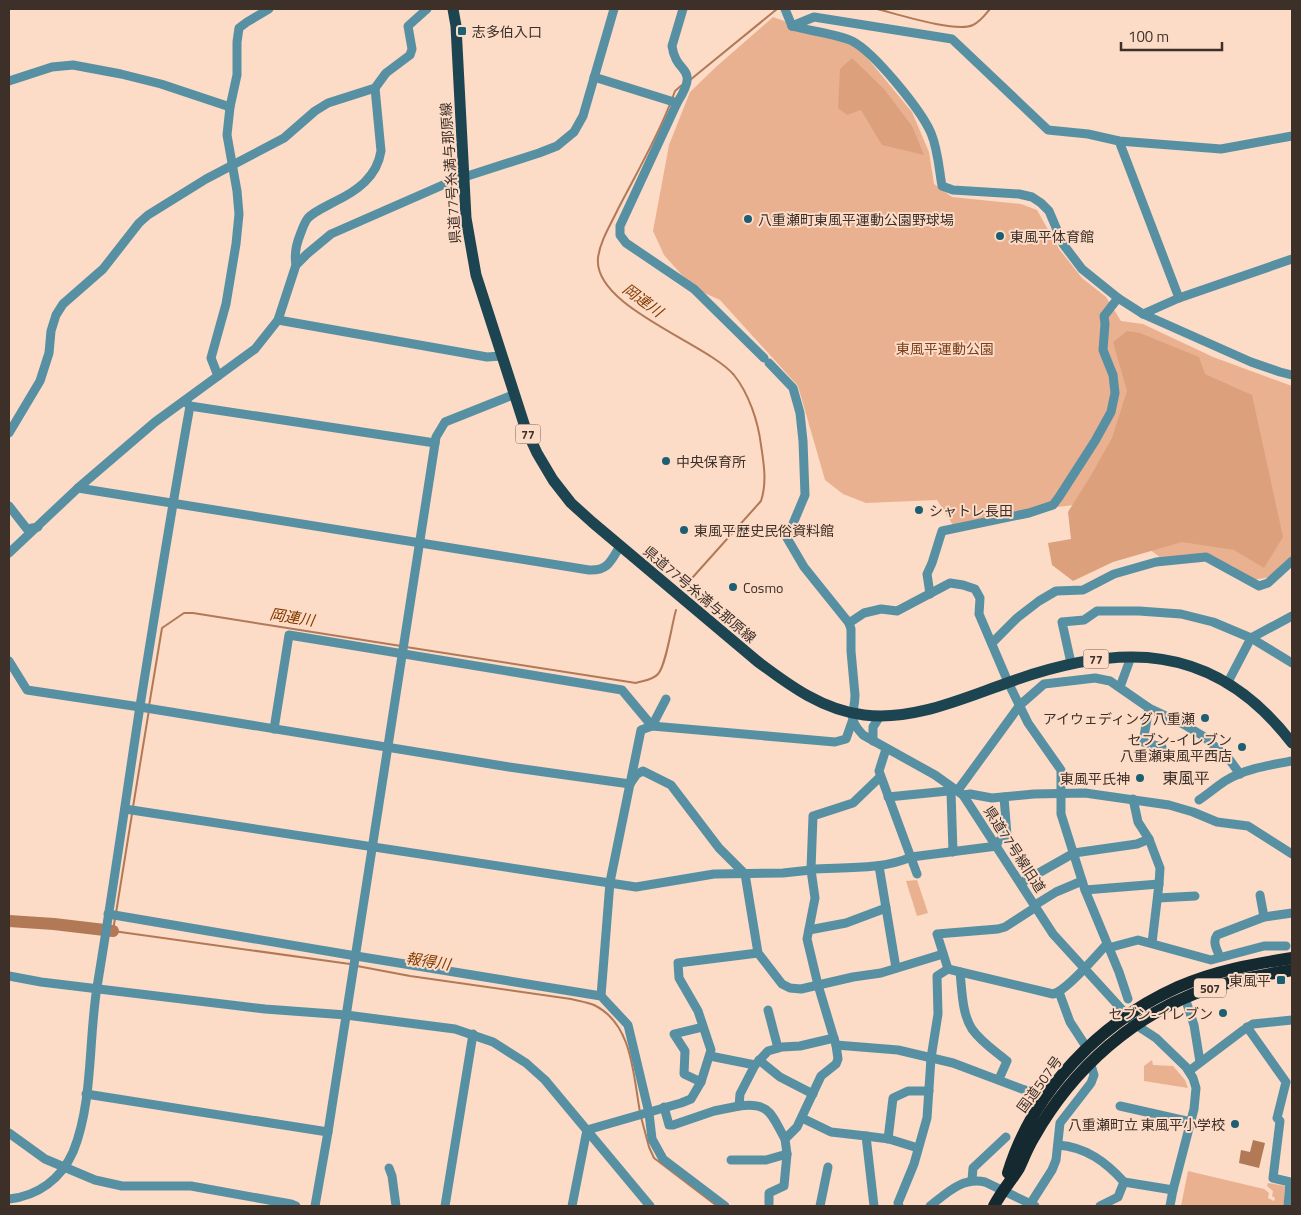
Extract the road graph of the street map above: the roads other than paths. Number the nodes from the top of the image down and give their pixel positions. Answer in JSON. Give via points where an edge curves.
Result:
{"nodes":[{"id":1,"x":269,"y":9,"type":"edge"},
{"id":2,"x":427,"y":9,"type":"edge"},
{"id":3,"x":454,"y":9,"type":"edge"},
{"id":4,"x":614,"y":9,"type":"edge"},
{"id":5,"x":683,"y":9,"type":"edge"},
{"id":6,"x":785,"y":9,"type":"edge"},
{"id":7,"x":792,"y":26,"type":"junction"},
{"id":8,"x":594,"y":77,"type":"junction"},
{"id":9,"x":9,"y":81,"type":"edge"},
{"id":10,"x":375,"y":88,"type":"junction"},
{"id":11,"x":677,"y":103,"type":"junction"},
{"id":12,"x":230,"y":107,"type":"junction"},
{"id":13,"x":1292,"y":136,"type":"edge"},
{"id":14,"x":1119,"y":141,"type":"junction"},
{"id":15,"x":233,"y":165,"type":"junction"},
{"id":16,"x":463,"y":178,"type":"junction"},
{"id":17,"x":1292,"y":259,"type":"edge"},
{"id":18,"x":296,"y":265,"type":"junction"},
{"id":19,"x":1118,"y":298,"type":"junction"},
{"id":20,"x":1179,"y":298,"type":"junction"},
{"id":21,"x":1142,"y":314,"type":"junction"},
{"id":22,"x":278,"y":320,"type":"junction"},
{"id":23,"x":501,"y":356,"type":"junction"},
{"id":24,"x":1292,"y":374,"type":"edge"},
{"id":25,"x":218,"y":376,"type":"junction"},
{"id":26,"x":513,"y":395,"type":"junction"},
{"id":27,"x":187,"y":403,"type":"junction"},
{"id":28,"x":9,"y":433,"type":"edge"},
{"id":29,"x":435,"y":442,"type":"junction"},
{"id":30,"x":78,"y":488,"type":"junction"},
{"id":31,"x":173,"y":503,"type":"junction"},
{"id":32,"x":9,"y":506,"type":"edge"},
{"id":33,"x":38,"y":527,"type":"junction"},
{"id":34,"x":420,"y":543,"type":"junction"},
{"id":35,"x":620,"y":546,"type":"junction"},
{"id":36,"x":9,"y":554,"type":"edge"},
{"id":37,"x":1292,"y":561,"type":"edge"},
{"id":38,"x":930,"y":594,"type":"junction"},
{"id":39,"x":1292,"y":616,"type":"edge"},
{"id":40,"x":849,"y":622,"type":"junction"},
{"id":41,"x":1252,"y":638,"type":"junction"},
{"id":42,"x":992,"y":643,"type":"junction"},
{"id":43,"x":403,"y":654,"type":"junction"},
{"id":44,"x":1131,"y":656,"type":"junction"},
{"id":45,"x":9,"y":661,"type":"edge"},
{"id":46,"x":1071,"y":663,"type":"junction"},
{"id":47,"x":1292,"y":663,"type":"edge"},
{"id":48,"x":12,"y":676,"type":"edge"},
{"id":49,"x":1008,"y":682,"type":"junction"},
{"id":50,"x":1228,"y":682,"type":"junction"},
{"id":51,"x":1120,"y":687,"type":"junction"},
{"id":52,"x":666,"y":699,"type":"dead end"},
{"id":53,"x":1020,"y":705,"type":"junction"},
{"id":54,"x":140,"y":707,"type":"junction"},
{"id":55,"x":1149,"y":708,"type":"junction"},
{"id":56,"x":852,"y":716,"type":"junction"},
{"id":57,"x":880,"y":716,"type":"junction"},
{"id":58,"x":652,"y":726,"type":"junction"},
{"id":59,"x":274,"y":729,"type":"junction"},
{"id":60,"x":873,"y":741,"type":"junction"},
{"id":61,"x":1292,"y":743,"type":"edge"},
{"id":62,"x":1162,"y":747,"type":"dead end"},
{"id":63,"x":388,"y":749,"type":"junction"},
{"id":64,"x":886,"y":749,"type":"junction"},
{"id":65,"x":1292,"y":761,"type":"edge"},
{"id":66,"x":1240,"y":774,"type":"junction"},
{"id":67,"x":880,"y":777,"type":"junction"},
{"id":68,"x":630,"y":784,"type":"junction"},
{"id":69,"x":958,"y":792,"type":"junction"},
{"id":70,"x":1062,"y":794,"type":"junction"},
{"id":71,"x":888,"y":797,"type":"junction"},
{"id":72,"x":1004,"y":797,"type":"junction"},
{"id":73,"x":1133,"y":799,"type":"junction"},
{"id":74,"x":1199,"y":800,"type":"dead end"},
{"id":75,"x":125,"y":809,"type":"junction"},
{"id":76,"x":1149,"y":839,"type":"junction"},
{"id":77,"x":996,"y":845,"type":"junction"},
{"id":78,"x":373,"y":846,"type":"junction"},
{"id":79,"x":953,"y":852,"type":"junction"},
{"id":80,"x":1074,"y":853,"type":"junction"},
{"id":81,"x":1292,"y":854,"type":"edge"},
{"id":82,"x":911,"y":857,"type":"junction"},
{"id":83,"x":879,"y":866,"type":"junction"},
{"id":84,"x":745,"y":874,"type":"junction"},
{"id":85,"x":917,"y":874,"type":"dead end"},
{"id":86,"x":1082,"y":881,"type":"junction"},
{"id":87,"x":610,"y":882,"type":"junction"},
{"id":88,"x":1020,"y":883,"type":"junction"},
{"id":89,"x":1159,"y":884,"type":"junction"},
{"id":90,"x":1085,"y":890,"type":"junction"},
{"id":91,"x":1260,"y":895,"type":"dead end"},
{"id":92,"x":1195,"y":896,"type":"dead end"},
{"id":93,"x":1158,"y":898,"type":"junction"},
{"id":94,"x":1035,"y":906,"type":"junction"},
{"id":95,"x":886,"y":908,"type":"junction"},
{"id":96,"x":1292,"y":913,"type":"edge"},
{"id":97,"x":108,"y":916,"type":"junction"},
{"id":98,"x":1264,"y":917,"type":"junction"},
{"id":99,"x":810,"y":930,"type":"junction"},
{"id":100,"x":1152,"y":943,"type":"junction"},
{"id":101,"x":1107,"y":946,"type":"junction"},
{"id":102,"x":1272,"y":946,"type":"junction"},
{"id":103,"x":1286,"y":946,"type":"dead end"},
{"id":104,"x":758,"y":953,"type":"junction"},
{"id":105,"x":943,"y":954,"type":"junction"},
{"id":106,"x":1220,"y":957,"type":"junction"},
{"id":107,"x":355,"y":958,"type":"junction"},
{"id":108,"x":1292,"y":958,"type":"edge"},
{"id":109,"x":1273,"y":960,"type":"junction"},
{"id":110,"x":896,"y":968,"type":"junction"},
{"id":111,"x":1084,"y":968,"type":"junction"},
{"id":112,"x":948,"y":970,"type":"junction"},
{"id":113,"x":1292,"y":970,"type":"edge"},
{"id":114,"x":960,"y":972,"type":"junction"},
{"id":115,"x":9,"y":976,"type":"edge"},
{"id":116,"x":818,"y":985,"type":"junction"},
{"id":117,"x":96,"y":988,"type":"junction"},
{"id":118,"x":1059,"y":992,"type":"junction"},
{"id":119,"x":601,"y":996,"type":"junction"},
{"id":120,"x":1128,"y":998,"type":"dead end"},
{"id":121,"x":1185,"y":998,"type":"junction"},
{"id":122,"x":768,"y":1010,"type":"dead end"},
{"id":123,"x":346,"y":1015,"type":"junction"},
{"id":124,"x":1131,"y":1020,"type":"junction"},
{"id":125,"x":1292,"y":1020,"type":"edge"},
{"id":126,"x":703,"y":1027,"type":"junction"},
{"id":127,"x":1248,"y":1028,"type":"junction"},
{"id":128,"x":473,"y":1034,"type":"junction"},
{"id":129,"x":835,"y":1042,"type":"junction"},
{"id":130,"x":778,"y":1048,"type":"junction"},
{"id":131,"x":1087,"y":1048,"type":"junction"},
{"id":132,"x":710,"y":1056,"type":"junction"},
{"id":133,"x":931,"y":1058,"type":"junction"},
{"id":134,"x":757,"y":1062,"type":"junction"},
{"id":135,"x":1090,"y":1062,"type":"junction"},
{"id":136,"x":1200,"y":1062,"type":"junction"},
{"id":137,"x":1189,"y":1071,"type":"junction"},
{"id":138,"x":999,"y":1079,"type":"junction"},
{"id":139,"x":701,"y":1082,"type":"junction"},
{"id":140,"x":929,"y":1091,"type":"junction"},
{"id":141,"x":86,"y":1094,"type":"junction"},
{"id":142,"x":813,"y":1094,"type":"junction"},
{"id":143,"x":1046,"y":1096,"type":"junction"},
{"id":144,"x":738,"y":1106,"type":"junction"},
{"id":145,"x":1120,"y":1106,"type":"dead end"},
{"id":146,"x":664,"y":1107,"type":"junction"},
{"id":147,"x":649,"y":1112,"type":"junction"},
{"id":148,"x":802,"y":1118,"type":"junction"},
{"id":149,"x":1191,"y":1122,"type":"junction"},
{"id":150,"x":587,"y":1130,"type":"junction"},
{"id":151,"x":328,"y":1132,"type":"junction"},
{"id":152,"x":9,"y":1133,"type":"edge"},
{"id":153,"x":866,"y":1136,"type":"junction"},
{"id":154,"x":1006,"y":1137,"type":"dead end"},
{"id":155,"x":785,"y":1138,"type":"junction"},
{"id":156,"x":888,"y":1139,"type":"junction"},
{"id":157,"x":1058,"y":1145,"type":"junction"},
{"id":158,"x":918,"y":1148,"type":"junction"},
{"id":159,"x":787,"y":1154,"type":"junction"},
{"id":160,"x":731,"y":1160,"type":"dead end"},
{"id":161,"x":828,"y":1167,"type":"dead end"},
{"id":162,"x":65,"y":1168,"type":"junction"},
{"id":163,"x":389,"y":1168,"type":"dead end"},
{"id":164,"x":972,"y":1180,"type":"junction"},
{"id":165,"x":1124,"y":1182,"type":"junction"},
{"id":166,"x":1003,"y":1190,"type":"junction"},
{"id":167,"x":1173,"y":1190,"type":"junction"},
{"id":168,"x":9,"y":1199,"type":"edge"},
{"id":169,"x":296,"y":1206,"type":"edge"},
{"id":170,"x":315,"y":1206,"type":"edge"},
{"id":171,"x":396,"y":1206,"type":"edge"},
{"id":172,"x":445,"y":1206,"type":"edge"},
{"id":173,"x":572,"y":1206,"type":"edge"},
{"id":174,"x":650,"y":1206,"type":"edge"},
{"id":175,"x":725,"y":1206,"type":"edge"},
{"id":176,"x":769,"y":1206,"type":"edge"},
{"id":177,"x":820,"y":1206,"type":"edge"},
{"id":178,"x":874,"y":1206,"type":"edge"},
{"id":179,"x":899,"y":1206,"type":"edge"},
{"id":180,"x":930,"y":1206,"type":"edge"},
{"id":181,"x":994,"y":1206,"type":"edge"},
{"id":182,"x":1032,"y":1206,"type":"edge"},
{"id":183,"x":1100,"y":1206,"type":"edge"},
{"id":184,"x":1170,"y":1206,"type":"edge"},
{"id":185,"x":1288,"y":1206,"type":"edge"}],
"edges":[{"from":1,"to":12,"type":"street","via":[[239,28],[237,75]]},
{"from":2,"to":10,"type":"street","via":[[408,26],[410,55],[386,73]]},
{"from":3,"to":16,"type":"main road","name":"県道77号糸満与那原線","number":"77"},
{"from":4,"to":8,"type":"street"},
{"from":5,"to":11,"type":"street","via":[[672,46],[688,81]]},
{"from":6,"to":7,"type":"street"},
{"from":7,"to":14,"type":"street","via":[[814,17],[952,39],[1048,130]]},
{"from":7,"to":19,"type":"street","via":[[861,46],[914,104],[925,121],[936,149],[942,186],[953,190],[1018,194],[1041,202],[1072,257]]},
{"from":8,"to":11,"type":"street"},
{"from":8,"to":16,"type":"street","via":[[583,116],[574,132],[557,146]]},
{"from":9,"to":12,"type":"street","via":[[52,67],[73,65],[160,84]]},
{"from":10,"to":15,"type":"street","via":[[328,103],[284,138]]},
{"from":10,"to":18,"type":"street","via":[[380,159],[364,184],[306,220],[296,244]]},
{"from":11,"to":40,"type":"street","via":[[620,226],[620,235],[626,243],[694,289],[793,388],[800,413],[805,495],[787,538],[804,567]]},
{"from":12,"to":15,"type":"street","via":[[227,135]]},
{"from":13,"to":14,"type":"street","via":[[1221,149]]},
{"from":14,"to":20,"type":"street"},
{"from":15,"to":25,"type":"street","via":[[239,214],[226,304],[211,358]]},
{"from":15,"to":28,"type":"street","via":[[148,215],[103,269],[63,304],[51,331],[48,359],[40,381]]},
{"from":16,"to":18,"type":"street","via":[[332,234]]},
{"from":16,"to":23,"type":"main road","name":"県道77号糸満与那原線","number":"77","via":[[476,275]]},
{"from":17,"to":20,"type":"street"},
{"from":18,"to":22,"type":"street"},
{"from":19,"to":21,"type":"street"},
{"from":19,"to":38,"type":"street","via":[[1104,316],[1103,350],[1113,375],[1111,412],[1094,441],[1053,505],[942,531],[927,574]]},
{"from":20,"to":21,"type":"street"},
{"from":21,"to":24,"type":"street","via":[[1251,362]]},
{"from":22,"to":23,"type":"street","via":[[487,357]]},
{"from":22,"to":25,"type":"street","via":[[256,349]]},
{"from":23,"to":26,"type":"main road","name":"県道77号糸満与那原線","number":"77"},
{"from":25,"to":27,"type":"street"},
{"from":26,"to":29,"type":"street","via":[[445,422]]},
{"from":26,"to":35,"type":"main road","name":"県道77号糸満与那原線","number":"77","via":[[524,427],[553,480]]},
{"from":27,"to":29,"type":"street"},
{"from":27,"to":30,"type":"street","via":[[155,422]]},
{"from":27,"to":31,"type":"street"},
{"from":29,"to":34,"type":"street"},
{"from":30,"to":31,"type":"street"},
{"from":30,"to":33,"type":"street"},
{"from":31,"to":34,"type":"street"},
{"from":31,"to":54,"type":"street"},
{"from":32,"to":33,"type":"street","via":[[27,529]]},
{"from":33,"to":36,"type":"street"},
{"from":34,"to":35,"type":"street","via":[[599,571],[609,565]]},
{"from":34,"to":43,"type":"street"},
{"from":35,"to":56,"type":"main road","name":"県道77号糸満与那原線","number":"77","via":[[782,680]]},
{"from":37,"to":42,"type":"street","via":[[1268,583],[1259,586],[1206,557],[1156,562],[1114,574],[1083,590],[1056,591],[1038,601]]},
{"from":38,"to":40,"type":"street","via":[[897,611],[882,609],[864,613]]},
{"from":38,"to":42,"type":"street","via":[[950,583],[975,589],[980,598],[979,614]]},
{"from":39,"to":41,"type":"street"},
{"from":40,"to":56,"type":"street","via":[[855,695]]},
{"from":41,"to":46,"type":"street","via":[[1213,622],[1181,614],[1097,611],[1084,620],[1062,622]]},
{"from":41,"to":47,"type":"street"},
{"from":41,"to":50,"type":"street"},
{"from":42,"to":49,"type":"street"},
{"from":43,"to":58,"type":"street","via":[[622,690]]},
{"from":43,"to":59,"type":"street","via":[[289,634]]},
{"from":43,"to":63,"type":"street"},
{"from":44,"to":46,"type":"main road","name":"県道77号糸満与那原線","number":"77"},
{"from":44,"to":50,"type":"main road","name":"県道77号糸満与那原線","number":"77","via":[[1179,663]]},
{"from":44,"to":51,"type":"street"},
{"from":45,"to":48,"type":"street"},
{"from":46,"to":49,"type":"main road","name":"県道77号糸満与那原線","number":"77"},
{"from":48,"to":54,"type":"street","via":[[27,690]]},
{"from":49,"to":53,"type":"street"},
{"from":49,"to":57,"type":"main road","name":"県道77号糸満与那原線","number":"77","via":[[931,709]]},
{"from":50,"to":61,"type":"main road","name":"県道77号糸満与那原線","number":"77","via":[[1264,709]]},
{"from":51,"to":53,"type":"street","via":[[1103,678],[1050,682]]},
{"from":51,"to":55,"type":"street"},
{"from":52,"to":58,"type":"street"},
{"from":53,"to":69,"type":"street"},
{"from":53,"to":70,"type":"street","via":[[1028,723],[1061,770]]},
{"from":54,"to":59,"type":"street"},
{"from":54,"to":75,"type":"street"},
{"from":55,"to":62,"type":"street","via":[[1143,742]]},
{"from":55,"to":66,"type":"street","via":[[1203,736],[1229,759]]},
{"from":56,"to":57,"type":"main road","name":"県道77号糸満与那原線","number":"77"},
{"from":56,"to":58,"type":"street","via":[[846,739],[836,742]]},
{"from":56,"to":60,"type":"street","name":"県道77号線旧道","via":[[859,730]]},
{"from":57,"to":60,"type":"street","via":[[873,727]]},
{"from":58,"to":68,"type":"street","via":[[641,730]]},
{"from":59,"to":63,"type":"street"},
{"from":60,"to":64,"type":"street","name":"県道77号線旧道"},
{"from":63,"to":68,"type":"street"},
{"from":63,"to":78,"type":"street"},
{"from":64,"to":67,"type":"street"},
{"from":64,"to":69,"type":"street","name":"県道77号線旧道"},
{"from":65,"to":66,"type":"street"},
{"from":66,"to":74,"type":"street"},
{"from":67,"to":71,"type":"street"},
{"from":67,"to":83,"type":"street","via":[[853,804],[813,816],[811,869]]},
{"from":68,"to":84,"type":"street","via":[[643,771],[671,785],[719,848]]},
{"from":68,"to":87,"type":"street"},
{"from":69,"to":71,"type":"street"},
{"from":69,"to":72,"type":"street"},
{"from":69,"to":77,"type":"street","name":"県道77号線旧道"},
{"from":69,"to":79,"type":"street"},
{"from":70,"to":72,"type":"street"},
{"from":70,"to":73,"type":"street","via":[[1085,793]]},
{"from":70,"to":80,"type":"street","via":[[1061,814]]},
{"from":71,"to":82,"type":"street"},
{"from":72,"to":77,"type":"street","via":[[1007,835]]},
{"from":73,"to":76,"type":"street","via":[[1138,822]]},
{"from":73,"to":81,"type":"street","via":[[1169,805],[1225,824],[1248,826]]},
{"from":75,"to":78,"type":"street"},
{"from":75,"to":97,"type":"street"},
{"from":76,"to":80,"type":"street","via":[[1137,844]]},
{"from":76,"to":89,"type":"street","via":[[1160,868]]},
{"from":77,"to":79,"type":"street"},
{"from":77,"to":88,"type":"street","name":"県道77号線旧道"},
{"from":78,"to":87,"type":"street"},
{"from":78,"to":107,"type":"street"},
{"from":79,"to":82,"type":"street"},
{"from":80,"to":86,"type":"street"},
{"from":80,"to":88,"type":"street"},
{"from":82,"to":83,"type":"street"},
{"from":82,"to":85,"type":"street"},
{"from":83,"to":95,"type":"street"},
{"from":84,"to":87,"type":"street","via":[[714,874],[636,887]]},
{"from":84,"to":99,"type":"street","via":[[811,870],[815,898]]},
{"from":84,"to":104,"type":"street"},
{"from":86,"to":90,"type":"street"},
{"from":86,"to":94,"type":"street"},
{"from":87,"to":119,"type":"street"},
{"from":88,"to":94,"type":"street","name":"県道77号線旧道"},
{"from":89,"to":90,"type":"street"},
{"from":89,"to":93,"type":"street"},
{"from":90,"to":101,"type":"street"},
{"from":91,"to":98,"type":"street"},
{"from":92,"to":93,"type":"street"},
{"from":93,"to":100,"type":"street"},
{"from":94,"to":105,"type":"street","via":[[998,929],[937,934]]},
{"from":94,"to":111,"type":"street","name":"県道77号線旧道"},
{"from":95,"to":99,"type":"street","via":[[846,923]]},
{"from":95,"to":110,"type":"street"},
{"from":96,"to":98,"type":"street"},
{"from":97,"to":107,"type":"street"},
{"from":97,"to":117,"type":"street"},
{"from":98,"to":106,"type":"street","via":[[1217,935],[1215,943]]},
{"from":99,"to":116,"type":"street","via":[[807,939]]},
{"from":100,"to":101,"type":"street","via":[[1138,940]]},
{"from":100,"to":106,"type":"street","via":[[1211,960]]},
{"from":101,"to":111,"type":"street"},
{"from":101,"to":120,"type":"street"},
{"from":102,"to":103,"type":"street"},
{"from":102,"to":106,"type":"street"},
{"from":102,"to":109,"type":"street"},
{"from":104,"to":116,"type":"street","via":[[782,984],[801,989]]},
{"from":104,"to":126,"type":"street","via":[[678,963],[679,978],[698,1011]]},
{"from":105,"to":110,"type":"street"},
{"from":105,"to":112,"type":"street"},
{"from":107,"to":119,"type":"street"},
{"from":107,"to":123,"type":"street"},
{"from":108,"to":109,"type":"highway","number":"507"},
{"from":109,"to":124,"type":"highway","number":"507","via":[[1212,974],[1179,986]]},
{"from":110,"to":116,"type":"street"},
{"from":111,"to":118,"type":"street"},
{"from":111,"to":124,"type":"street","name":"県道77号線旧道"},
{"from":112,"to":114,"type":"street"},
{"from":112,"to":133,"type":"street","via":[[937,976],[937,1024]]},
{"from":113,"to":121,"type":"highway","number":"507","via":[[1233,981]]},
{"from":114,"to":118,"type":"street","via":[[1053,994]]},
{"from":114,"to":138,"type":"street","via":[[971,1028],[1007,1061]]},
{"from":115,"to":117,"type":"street"},
{"from":116,"to":129,"type":"street"},
{"from":117,"to":123,"type":"street","via":[[265,1009]]},
{"from":117,"to":141,"type":"street"},
{"from":118,"to":131,"type":"street","via":[[1070,1022]]},
{"from":119,"to":147,"type":"street","via":[[628,1026]]},
{"from":121,"to":124,"type":"highway","number":"507"},
{"from":121,"to":136,"type":"street","via":[[1194,1025]]},
{"from":122,"to":130,"type":"street"},
{"from":123,"to":128,"type":"street","via":[[437,1026]]},
{"from":123,"to":151,"type":"street"},
{"from":124,"to":131,"type":"highway","name":"国道507号","number":"507"},
{"from":124,"to":135,"type":"highway","name":"国道507号","number":"507"},
{"from":124,"to":137,"type":"street","name":"県道77号線旧道","via":[[1156,1038]]},
{"from":125,"to":127,"type":"street","via":[[1253,1024]]},
{"from":126,"to":132,"type":"street"},
{"from":126,"to":139,"type":"street","via":[[674,1034],[685,1051],[684,1074]]},
{"from":127,"to":136,"type":"street"},
{"from":127,"to":185,"type":"street","via":[[1286,1082],[1277,1118],[1280,1121],[1273,1178],[1290,1182]]},
{"from":128,"to":150,"type":"street","via":[[493,1042],[526,1063],[545,1080]]},
{"from":128,"to":172,"type":"street"},
{"from":129,"to":130,"type":"street"},
{"from":129,"to":133,"type":"street"},
{"from":129,"to":142,"type":"street","via":[[836,1064],[822,1076]]},
{"from":130,"to":134,"type":"street"},
{"from":131,"to":143,"type":"highway","name":"国道507号","number":"507"},
{"from":132,"to":134,"type":"street"},
{"from":132,"to":139,"type":"street"},
{"from":133,"to":138,"type":"street"},
{"from":133,"to":140,"type":"street"},
{"from":134,"to":142,"type":"street"},
{"from":134,"to":144,"type":"street","via":[[740,1094]]},
{"from":135,"to":157,"type":"street","via":[[1094,1075],[1091,1083],[1060,1123]]},
{"from":135,"to":166,"type":"highway","name":"国道507号","number":"507","via":[[1047,1116]]},
{"from":136,"to":137,"type":"street"},
{"from":137,"to":149,"type":"street","via":[[1196,1088]]},
{"from":138,"to":143,"type":"street"},
{"from":139,"to":146,"type":"street","via":[[691,1099]]},
{"from":140,"to":156,"type":"street","via":[[908,1091],[892,1098]]},
{"from":140,"to":158,"type":"street","via":[[928,1118]]},
{"from":141,"to":151,"type":"street"},
{"from":141,"to":162,"type":"street","via":[[80,1127]]},
{"from":142,"to":148,"type":"street"},
{"from":143,"to":166,"type":"highway","name":"国道507号","number":"507","via":[[1019,1144]]},
{"from":144,"to":146,"type":"street","via":[[673,1125],[669,1124]]},
{"from":144,"to":155,"type":"street","via":[[763,1107],[772,1114]]},
{"from":145,"to":149,"type":"street"},
{"from":146,"to":147,"type":"street"},
{"from":147,"to":150,"type":"street"},
{"from":147,"to":175,"type":"street","via":[[652,1139],[663,1159]]},
{"from":148,"to":153,"type":"street","via":[[831,1132]]},
{"from":148,"to":155,"type":"street"},
{"from":149,"to":167,"type":"street"},
{"from":150,"to":173,"type":"street"},
{"from":150,"to":174,"type":"street"},
{"from":151,"to":170,"type":"street"},
{"from":152,"to":162,"type":"street","via":[[35,1153]]},
{"from":153,"to":156,"type":"street"},
{"from":153,"to":178,"type":"street"},
{"from":154,"to":164,"type":"street","via":[[973,1168]]},
{"from":155,"to":159,"type":"street"},
{"from":156,"to":158,"type":"street"},
{"from":157,"to":165,"type":"street","via":[[1084,1151],[1101,1160]]},
{"from":157,"to":182,"type":"street","via":[[1052,1170]]},
{"from":158,"to":179,"type":"street"},
{"from":159,"to":160,"type":"street","via":[[766,1160]]},
{"from":159,"to":176,"type":"street","via":[[784,1186],[769,1193]]},
{"from":161,"to":177,"type":"street"},
{"from":162,"to":168,"type":"street","via":[[40,1190]]},
{"from":162,"to":169,"type":"street","via":[[122,1186],[191,1186]]},
{"from":163,"to":171,"type":"street"},
{"from":164,"to":166,"type":"street"},
{"from":164,"to":180,"type":"street","via":[[951,1189]]},
{"from":165,"to":167,"type":"street"},
{"from":165,"to":183,"type":"street","via":[[1118,1197]]},
{"from":166,"to":181,"type":"highway","name":"国道507号","number":"507"},
{"from":166,"to":182,"type":"street"},
{"from":167,"to":184,"type":"street"}]}
